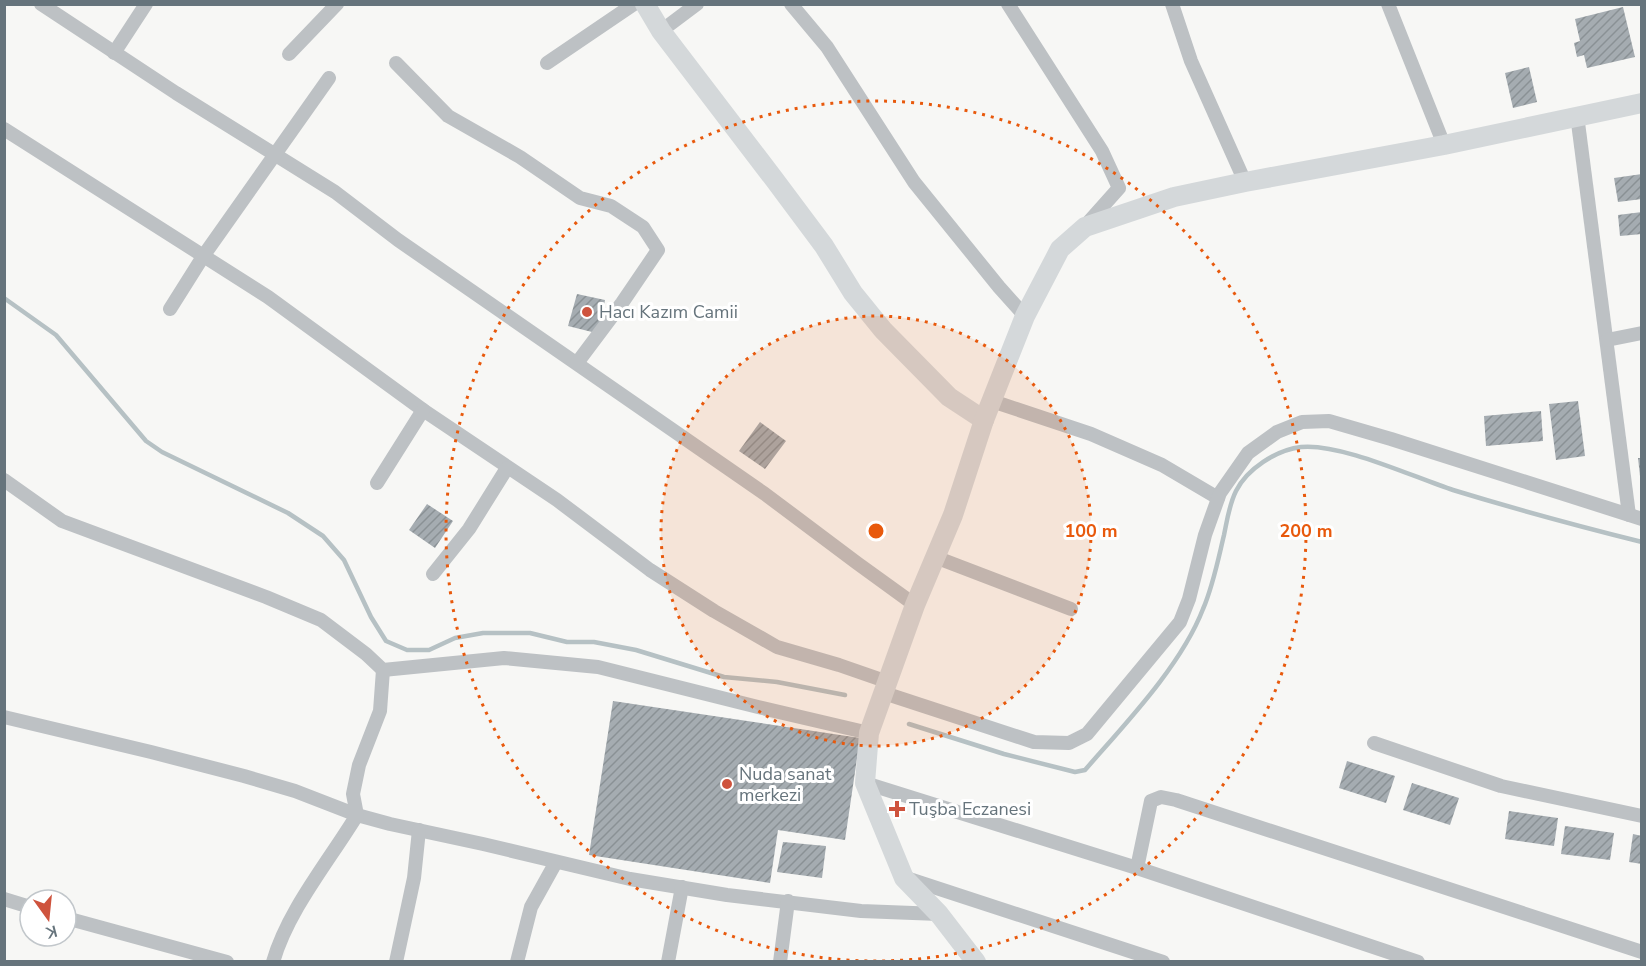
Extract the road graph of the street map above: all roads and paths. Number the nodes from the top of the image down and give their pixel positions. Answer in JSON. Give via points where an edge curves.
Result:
{"nodes":[{"id":1,"x":41,"y":4,"type":"edge"},
{"id":2,"x":146,"y":4,"type":"edge"},
{"id":3,"x":337,"y":4,"type":"edge"},
{"id":4,"x":634,"y":4,"type":"edge"},
{"id":5,"x":645,"y":4,"type":"edge"},
{"id":6,"x":697,"y":4,"type":"edge"},
{"id":7,"x":791,"y":4,"type":"edge"},
{"id":8,"x":1008,"y":4,"type":"edge"},
{"id":9,"x":1172,"y":4,"type":"edge"},
{"id":10,"x":1388,"y":4,"type":"edge"},
{"id":11,"x":661,"y":31,"type":"junction"},
{"id":12,"x":114,"y":53,"type":"junction"},
{"id":13,"x":289,"y":54,"type":"dead end"},
{"id":14,"x":396,"y":63,"type":"dead end"},
{"id":15,"x":547,"y":63,"type":"dead end"},
{"id":16,"x":329,"y":78,"type":"dead end"},
{"id":17,"x":1641,"y":103,"type":"edge"},
{"id":18,"x":1577,"y":115,"type":"junction"},
{"id":19,"x":4,"y":129,"type":"edge"},
{"id":20,"x":1444,"y":145,"type":"junction"},
{"id":21,"x":275,"y":156,"type":"junction"},
{"id":22,"x":1245,"y":182,"type":"junction"},
{"id":23,"x":1084,"y":227,"type":"junction"},
{"id":24,"x":204,"y":255,"type":"junction"},
{"id":25,"x":170,"y":309,"type":"dead end"},
{"id":26,"x":1025,"y":316,"type":"junction"},
{"id":27,"x":1641,"y":333,"type":"edge"},
{"id":28,"x":1607,"y":340,"type":"junction"},
{"id":29,"x":577,"y":363,"type":"junction"},
{"id":30,"x":992,"y":402,"type":"junction"},
{"id":31,"x":423,"y":410,"type":"junction"},
{"id":32,"x":984,"y":420,"type":"junction"},
{"id":33,"x":507,"y":468,"type":"junction"},
{"id":34,"x":4,"y":480,"type":"edge"},
{"id":35,"x":377,"y":483,"type":"dead end"},
{"id":36,"x":1218,"y":498,"type":"junction"},
{"id":37,"x":1635,"y":517,"type":"edge"},
{"id":38,"x":935,"y":557,"type":"junction"},
{"id":39,"x":433,"y":574,"type":"dead end"},
{"id":40,"x":915,"y":605,"type":"junction"},
{"id":41,"x":1071,"y":609,"type":"dead end"},
{"id":42,"x":383,"y":670,"type":"junction"},
{"id":43,"x":886,"y":688,"type":"junction"},
{"id":44,"x":4,"y":717,"type":"edge"},
{"id":45,"x":869,"y":733,"type":"junction"},
{"id":46,"x":1374,"y":743,"type":"dead end"},
{"id":47,"x":865,"y":783,"type":"junction"},
{"id":48,"x":357,"y":815,"type":"junction"},
{"id":49,"x":1641,"y":816,"type":"edge"},
{"id":50,"x":420,"y":830,"type":"junction"},
{"id":51,"x":556,"y":862,"type":"junction"},
{"id":52,"x":1137,"y":867,"type":"junction"},
{"id":53,"x":904,"y":878,"type":"junction"},
{"id":54,"x":682,"y":886,"type":"junction"},
{"id":55,"x":789,"y":901,"type":"junction"},
{"id":56,"x":939,"y":914,"type":"junction"},
{"id":57,"x":78,"y":921,"type":"edge"},
{"id":58,"x":1641,"y":952,"type":"edge"},
{"id":59,"x":227,"y":962,"type":"edge"},
{"id":60,"x":273,"y":962,"type":"edge"},
{"id":61,"x":396,"y":962,"type":"edge"},
{"id":62,"x":517,"y":962,"type":"edge"},
{"id":63,"x":668,"y":962,"type":"edge"},
{"id":64,"x":780,"y":962,"type":"edge"},
{"id":65,"x":976,"y":962,"type":"edge"},
{"id":66,"x":1163,"y":962,"type":"edge"},
{"id":67,"x":1418,"y":962,"type":"edge"}],
"edges":[{"from":1,"to":12,"type":"street"},
{"from":2,"to":12,"type":"street"},
{"from":3,"to":13,"type":"street"},
{"from":4,"to":15,"type":"street"},
{"from":5,"to":11,"type":"street"},
{"from":6,"to":11,"type":"street"},
{"from":7,"to":26,"type":"street","via":[[826,47],[914,182]]},
{"from":8,"to":23,"type":"street","via":[[1102,151],[1119,188]]},
{"from":9,"to":22,"type":"street","via":[[1191,61]]},
{"from":10,"to":20,"type":"street"},
{"from":11,"to":32,"type":"street","via":[[883,330],[949,398]]},
{"from":12,"to":21,"type":"street"},
{"from":14,"to":29,"type":"street","via":[[448,116],[520,157],[580,198],[611,206],[643,227],[658,250]]},
{"from":16,"to":21,"type":"street"},
{"from":17,"to":18,"type":"street"},
{"from":18,"to":20,"type":"street"},
{"from":18,"to":28,"type":"street"},
{"from":19,"to":24,"type":"street"},
{"from":20,"to":22,"type":"street"},
{"from":21,"to":24,"type":"street"},
{"from":21,"to":29,"type":"street","via":[[335,192],[407,247]]},
{"from":22,"to":23,"type":"street","via":[[1174,197]]},
{"from":23,"to":26,"type":"street","via":[[1060,249]]},
{"from":24,"to":25,"type":"street"},
{"from":24,"to":31,"type":"street"},
{"from":26,"to":30,"type":"street"},
{"from":27,"to":28,"type":"street"},
{"from":28,"to":37,"type":"street"},
{"from":29,"to":40,"type":"street"},
{"from":30,"to":32,"type":"street"},
{"from":30,"to":36,"type":"street","via":[[1091,434],[1161,465]]},
{"from":31,"to":33,"type":"street"},
{"from":31,"to":35,"type":"street"},
{"from":32,"to":38,"type":"street"},
{"from":33,"to":39,"type":"street","via":[[469,529]]},
{"from":33,"to":43,"type":"street","via":[[714,611],[777,647],[839,665]]},
{"from":34,"to":42,"type":"street","via":[[62,521],[321,620]]},
{"from":36,"to":37,"type":"street","via":[[1248,453],[1277,432],[1302,422],[1329,421]]},
{"from":36,"to":43,"type":"street","via":[[1180,622],[1078,740],[1034,742]]},
{"from":38,"to":40,"type":"street"},
{"from":38,"to":41,"type":"street"},
{"from":40,"to":43,"type":"street"},
{"from":42,"to":45,"type":"street","via":[[504,658],[598,667]]},
{"from":42,"to":48,"type":"street","via":[[380,711],[359,765],[353,795]]},
{"from":43,"to":45,"type":"street"},
{"from":44,"to":48,"type":"street","via":[[244,776]]},
{"from":45,"to":47,"type":"street"},
{"from":46,"to":49,"type":"street","via":[[1501,786]]},
{"from":47,"to":52,"type":"street"},
{"from":47,"to":53,"type":"street"},
{"from":48,"to":50,"type":"street"},
{"from":48,"to":60,"type":"street","via":[[296,912]]},
{"from":50,"to":51,"type":"street"},
{"from":50,"to":61,"type":"street"},
{"from":51,"to":54,"type":"street"},
{"from":51,"to":62,"type":"street","via":[[531,907]]},
{"from":52,"to":58,"type":"street","via":[[1151,801],[1161,797]]},
{"from":52,"to":67,"type":"street"},
{"from":53,"to":56,"type":"street"},
{"from":53,"to":66,"type":"street"},
{"from":54,"to":55,"type":"street"},
{"from":54,"to":63,"type":"street"},
{"from":55,"to":56,"type":"street","via":[[861,911]]},
{"from":55,"to":64,"type":"street"},
{"from":56,"to":65,"type":"street"},
{"from":57,"to":59,"type":"street"}]}
